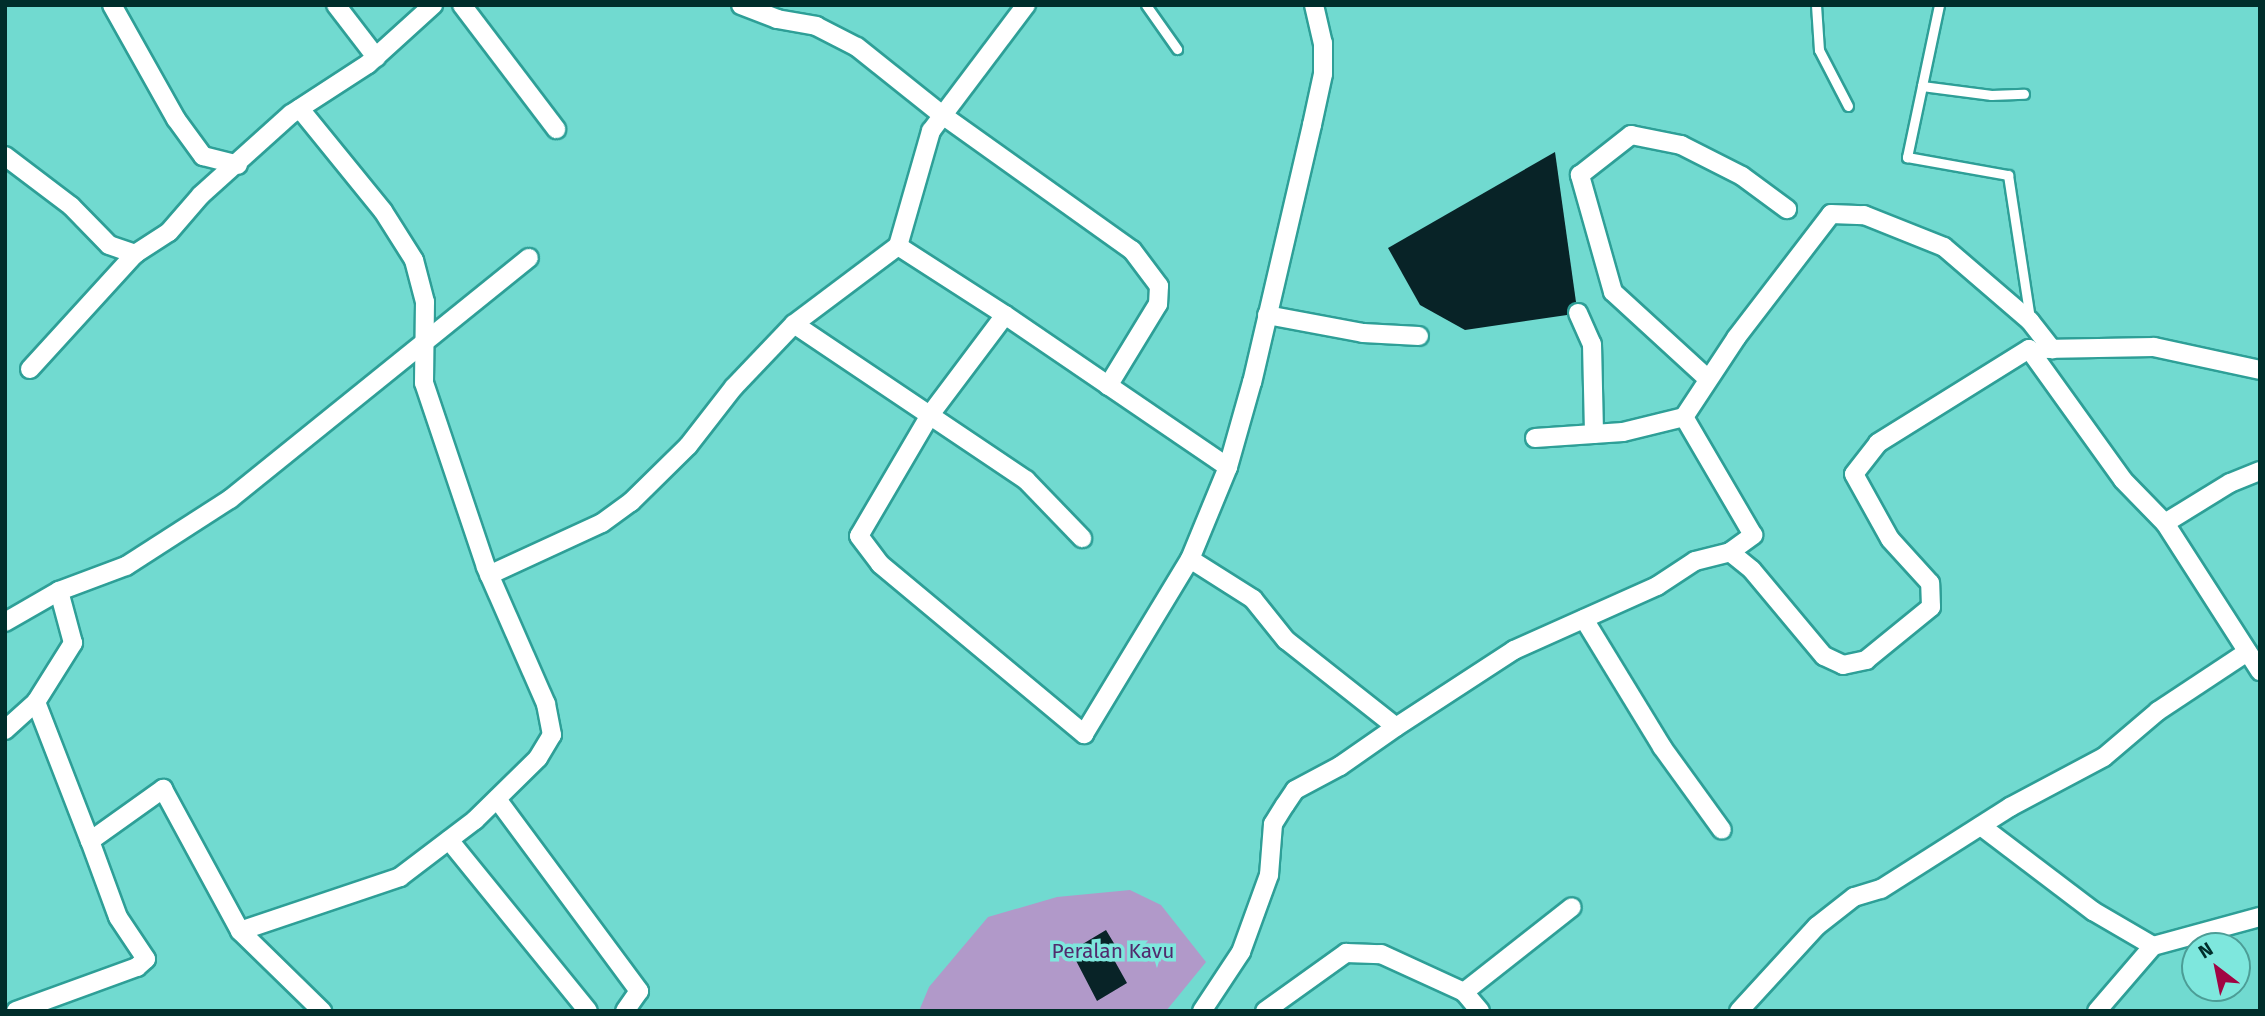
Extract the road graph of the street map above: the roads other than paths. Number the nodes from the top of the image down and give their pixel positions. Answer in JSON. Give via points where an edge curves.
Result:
{"nodes":[{"id":1,"x":112,"y":5,"type":"edge"},
{"id":2,"x":337,"y":5,"type":"edge"},
{"id":3,"x":462,"y":5,"type":"edge"},
{"id":4,"x":741,"y":5,"type":"edge"},
{"id":5,"x":1026,"y":5,"type":"edge"},
{"id":6,"x":1146,"y":5,"type":"edge"},
{"id":7,"x":1314,"y":5,"type":"edge"},
{"id":8,"x":1816,"y":5,"type":"edge"},
{"id":9,"x":1939,"y":5,"type":"edge"},
{"id":10,"x":432,"y":6,"type":"edge"},
{"id":11,"x":1177,"y":49,"type":"dead end"},
{"id":12,"x":376,"y":57,"type":"junction"},
{"id":13,"x":1922,"y":86,"type":"junction"},
{"id":14,"x":2024,"y":94,"type":"dead end"},
{"id":15,"x":1848,"y":106,"type":"dead end"},
{"id":16,"x":300,"y":109,"type":"junction"},
{"id":17,"x":941,"y":114,"type":"junction"},
{"id":18,"x":556,"y":129,"type":"dead end"},
{"id":19,"x":5,"y":156,"type":"edge"},
{"id":20,"x":238,"y":165,"type":"junction"},
{"id":21,"x":1787,"y":209,"type":"dead end"},
{"id":22,"x":898,"y":246,"type":"junction"},
{"id":23,"x":135,"y":254,"type":"junction"},
{"id":24,"x":528,"y":258,"type":"dead end"},
{"id":25,"x":1578,"y":313,"type":"dead end"},
{"id":26,"x":1004,"y":315,"type":"junction"},
{"id":27,"x":1268,"y":315,"type":"junction"},
{"id":28,"x":2030,"y":320,"type":"junction"},
{"id":29,"x":794,"y":324,"type":"junction"},
{"id":30,"x":1419,"y":336,"type":"dead end"},
{"id":31,"x":425,"y":346,"type":"junction"},
{"id":32,"x":2029,"y":349,"type":"junction"},
{"id":33,"x":2052,"y":349,"type":"junction"},
{"id":34,"x":30,"y":369,"type":"dead end"},
{"id":35,"x":2260,"y":370,"type":"edge"},
{"id":36,"x":1708,"y":380,"type":"junction"},
{"id":37,"x":1108,"y":386,"type":"junction"},
{"id":38,"x":929,"y":415,"type":"junction"},
{"id":39,"x":1684,"y":417,"type":"junction"},
{"id":40,"x":1594,"y":434,"type":"junction"},
{"id":41,"x":1535,"y":438,"type":"dead end"},
{"id":42,"x":1228,"y":467,"type":"junction"},
{"id":43,"x":2260,"y":471,"type":"edge"},
{"id":44,"x":2165,"y":523,"type":"junction"},
{"id":45,"x":1082,"y":538,"type":"dead end"},
{"id":46,"x":1730,"y":552,"type":"junction"},
{"id":47,"x":1190,"y":559,"type":"junction"},
{"id":48,"x":489,"y":575,"type":"junction"},
{"id":49,"x":59,"y":591,"type":"junction"},
{"id":50,"x":1584,"y":619,"type":"junction"},
{"id":51,"x":5,"y":622,"type":"edge"},
{"id":52,"x":2247,"y":652,"type":"junction"},
{"id":53,"x":2260,"y":671,"type":"edge"},
{"id":54,"x":36,"y":702,"type":"junction"},
{"id":55,"x":1396,"y":727,"type":"junction"},
{"id":56,"x":5,"y":730,"type":"edge"},
{"id":57,"x":497,"y":799,"type":"junction"},
{"id":58,"x":1981,"y":825,"type":"junction"},
{"id":59,"x":1722,"y":830,"type":"dead end"},
{"id":60,"x":450,"y":840,"type":"junction"},
{"id":61,"x":90,"y":841,"type":"junction"},
{"id":62,"x":1572,"y":907,"type":"dead end"},
{"id":63,"x":2260,"y":917,"type":"edge"},
{"id":64,"x":240,"y":931,"type":"junction"},
{"id":65,"x":2153,"y":946,"type":"junction"},
{"id":66,"x":1464,"y":992,"type":"junction"},
{"id":67,"x":16,"y":1011,"type":"edge"},
{"id":68,"x":321,"y":1011,"type":"edge"},
{"id":69,"x":588,"y":1011,"type":"edge"},
{"id":70,"x":625,"y":1011,"type":"edge"},
{"id":71,"x":1202,"y":1011,"type":"edge"},
{"id":72,"x":1265,"y":1011,"type":"edge"},
{"id":73,"x":1480,"y":1011,"type":"edge"},
{"id":74,"x":1739,"y":1011,"type":"edge"},
{"id":75,"x":2096,"y":1011,"type":"edge"}],
"edges":[{"from":1,"to":20,"type":"street","via":[[176,119],[204,156]]},
{"from":2,"to":12,"type":"street"},
{"from":3,"to":18,"type":"street"},
{"from":4,"to":17,"type":"street","via":[[778,19],[816,26],[857,47]]},
{"from":5,"to":17,"type":"street"},
{"from":6,"to":11,"type":"lane"},
{"from":7,"to":27,"type":"street","via":[[1323,74]]},
{"from":8,"to":15,"type":"lane","via":[[1819,50]]},
{"from":9,"to":13,"type":"lane"},
{"from":10,"to":12,"type":"street"},
{"from":12,"to":16,"type":"street"},
{"from":13,"to":14,"type":"lane","via":[[1991,95]]},
{"from":13,"to":28,"type":"lane","via":[[1907,157],[2008,175]]},
{"from":16,"to":20,"type":"street"},
{"from":16,"to":31,"type":"street","via":[[375,200],[414,260],[425,302]]},
{"from":17,"to":22,"type":"street","via":[[924,152]]},
{"from":17,"to":37,"type":"street","via":[[1132,250],[1158,286],[1158,304]]},
{"from":19,"to":23,"type":"street","via":[[71,206],[109,245]]},
{"from":20,"to":23,"type":"street","via":[[201,195],[169,232]]},
{"from":21,"to":36,"type":"street","via":[[1742,176],[1682,145],[1631,135],[1580,175],[1613,292]]},
{"from":22,"to":26,"type":"street"},
{"from":22,"to":29,"type":"street"},
{"from":23,"to":34,"type":"street"},
{"from":24,"to":31,"type":"street"},
{"from":25,"to":40,"type":"street","via":[[1592,344]]},
{"from":26,"to":37,"type":"street"},
{"from":26,"to":38,"type":"street"},
{"from":27,"to":30,"type":"street","via":[[1363,333]]},
{"from":27,"to":42,"type":"street"},
{"from":28,"to":33,"type":"street"},
{"from":28,"to":36,"type":"street","via":[[1944,247],[1864,215],[1831,214]]},
{"from":29,"to":38,"type":"street"},
{"from":29,"to":48,"type":"street","via":[[734,387],[688,446],[631,502],[602,523]]},
{"from":31,"to":48,"type":"street","via":[[424,383]]},
{"from":31,"to":49,"type":"street","via":[[230,499],[125,566]]},
{"from":32,"to":33,"type":"street"},
{"from":32,"to":44,"type":"street","via":[[2123,480]]},
{"from":32,"to":46,"type":"street","via":[[1878,443],[1854,474],[1890,539],[1930,583],[1931,607],[1866,660],[1843,665],[1824,656],[1752,570]]},
{"from":33,"to":35,"type":"street","via":[[2154,347]]},
{"from":36,"to":39,"type":"street"},
{"from":37,"to":42,"type":"street"},
{"from":38,"to":45,"type":"street","via":[[1026,480]]},
{"from":38,"to":47,"type":"street","via":[[859,536],[880,564],[1084,734]]},
{"from":39,"to":40,"type":"street"},
{"from":39,"to":46,"type":"street","via":[[1753,536]]},
{"from":40,"to":41,"type":"street"},
{"from":42,"to":47,"type":"street"},
{"from":43,"to":44,"type":"street","via":[[2230,483]]},
{"from":44,"to":52,"type":"street"},
{"from":46,"to":50,"type":"street","via":[[1695,561],[1657,586]]},
{"from":47,"to":55,"type":"street","via":[[1253,599],[1286,640]]},
{"from":48,"to":57,"type":"street","via":[[546,704],[552,735],[538,758]]},
{"from":49,"to":51,"type":"street"},
{"from":49,"to":54,"type":"street","via":[[73,643]]},
{"from":50,"to":55,"type":"street","via":[[1514,650]]},
{"from":50,"to":59,"type":"street","via":[[1662,747]]},
{"from":52,"to":53,"type":"street"},
{"from":52,"to":58,"type":"street","via":[[2158,711],[2104,757]]},
{"from":54,"to":56,"type":"street"},
{"from":54,"to":61,"type":"street"},
{"from":55,"to":71,"type":"street","via":[[1296,790],[1285,805],[1273,824],[1269,875],[1241,952]]},
{"from":57,"to":60,"type":"street"},
{"from":57,"to":70,"type":"street","via":[[639,991]]},
{"from":58,"to":65,"type":"street","via":[[2092,911]]},
{"from":58,"to":74,"type":"street","via":[[1881,889],[1854,897],[1817,926]]},
{"from":60,"to":64,"type":"street","via":[[400,877]]},
{"from":60,"to":69,"type":"street"},
{"from":61,"to":64,"type":"street","via":[[163,789]]},
{"from":61,"to":67,"type":"street","via":[[118,917],[146,959],[136,967]]},
{"from":62,"to":66,"type":"street"},
{"from":63,"to":65,"type":"street"},
{"from":64,"to":68,"type":"street"},
{"from":65,"to":75,"type":"street"},
{"from":66,"to":72,"type":"street","via":[[1381,954],[1346,953]]},
{"from":66,"to":73,"type":"street"}]}
